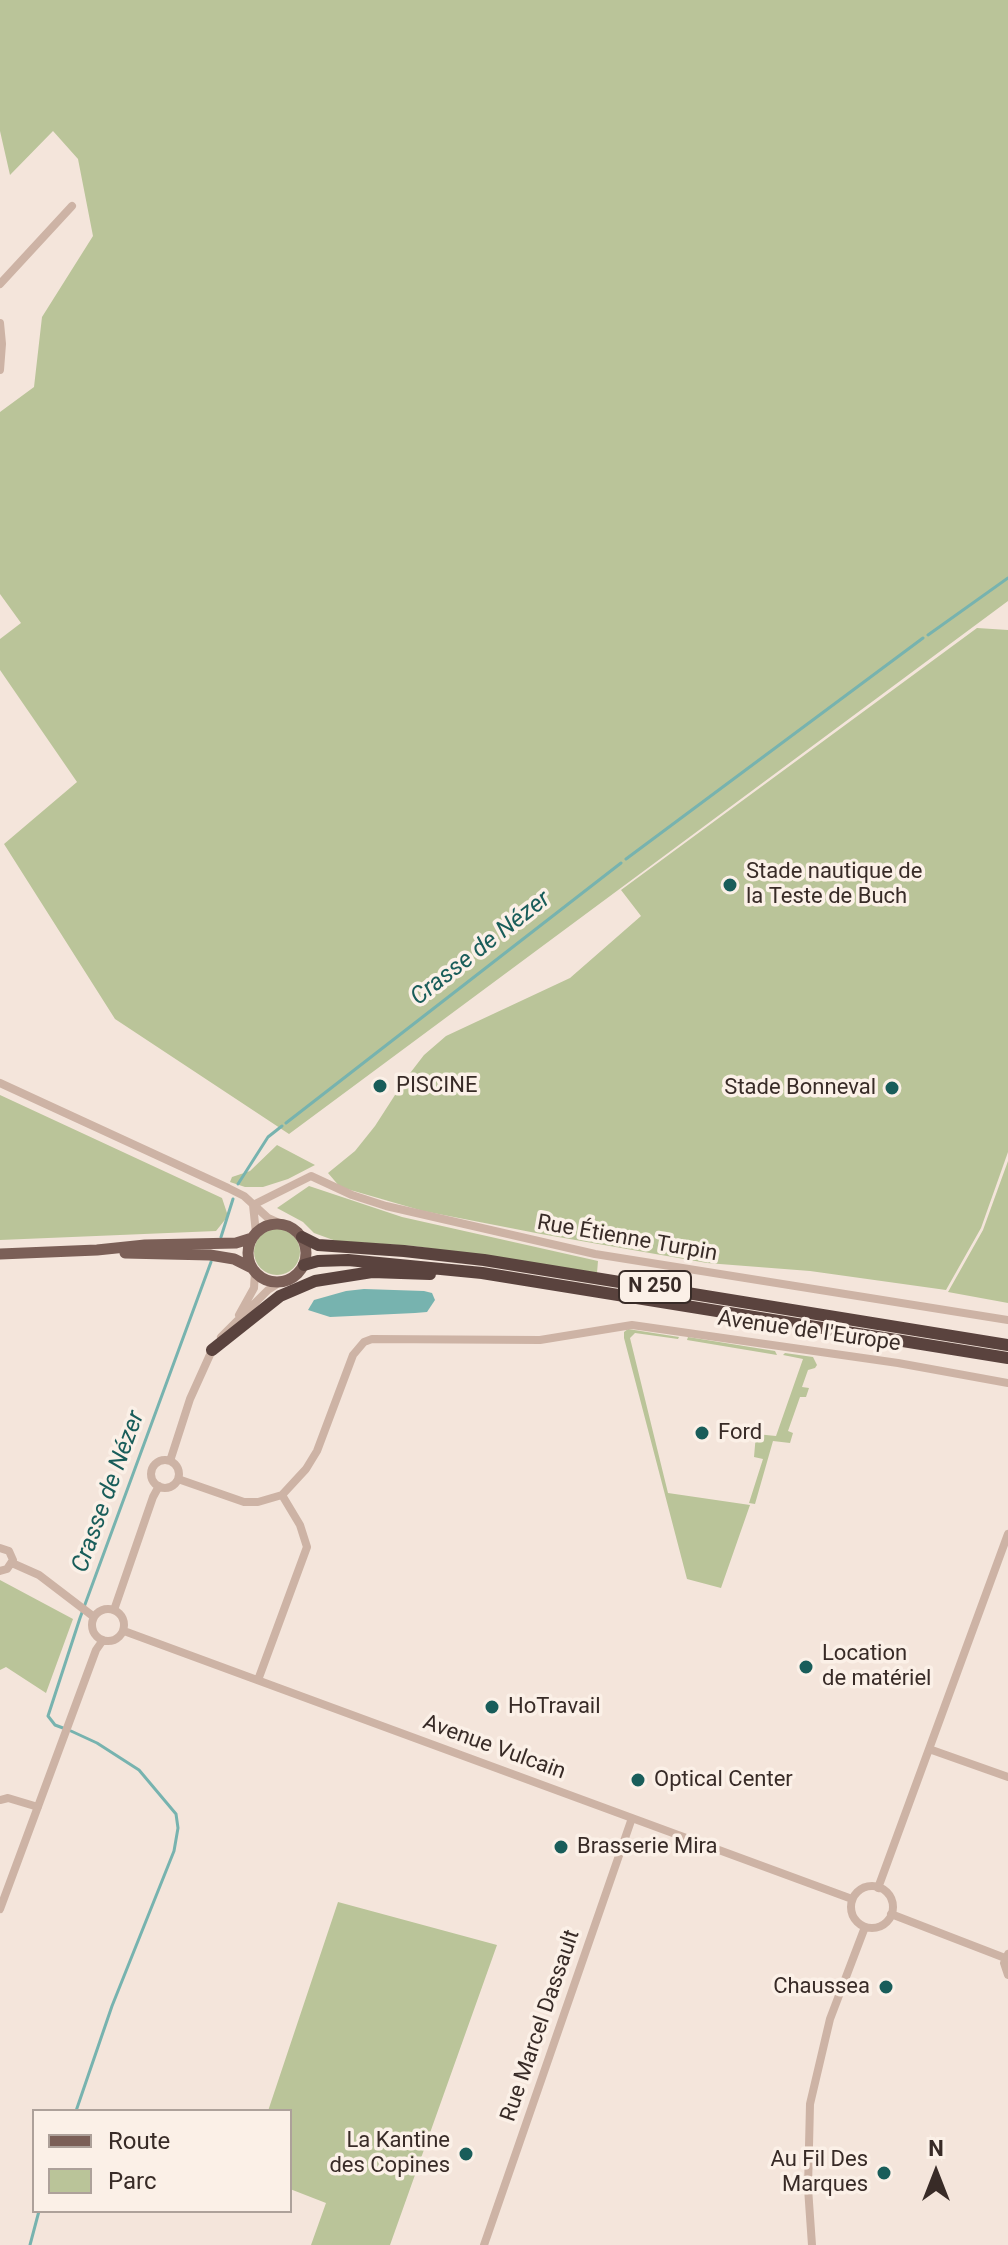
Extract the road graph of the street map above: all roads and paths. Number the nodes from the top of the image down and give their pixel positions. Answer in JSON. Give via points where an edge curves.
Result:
{"nodes":[{"id":1,"x":72,"y":206,"type":"dead end"},
{"id":2,"x":0,"y":284,"type":"edge"},
{"id":3,"x":0,"y":323,"type":"edge"},
{"id":4,"x":0,"y":370,"type":"edge"},
{"id":5,"x":0,"y":1083,"type":"edge"},
{"id":6,"x":253,"y":1205,"type":"junction"},
{"id":7,"x":279,"y":1223,"type":"junction"},
{"id":8,"x":254,"y":1236,"type":"junction"},
{"id":9,"x":302,"y":1237,"type":"junction"},
{"id":10,"x":97,"y":1250,"type":"junction"},
{"id":11,"x":0,"y":1254,"type":"edge"},
{"id":12,"x":304,"y":1265,"type":"junction"},
{"id":13,"x":254,"y":1270,"type":"junction"},
{"id":14,"x":282,"y":1281,"type":"junction"},
{"id":15,"x":594,"y":1291,"type":"junction"},
{"id":16,"x":237,"y":1319,"type":"junction"},
{"id":17,"x":1008,"y":1320,"type":"edge"},
{"id":18,"x":1008,"y":1345,"type":"edge"},
{"id":19,"x":212,"y":1350,"type":"junction"},
{"id":20,"x":1008,"y":1358,"type":"edge"},
{"id":21,"x":1008,"y":1383,"type":"edge"},
{"id":22,"x":170,"y":1461,"type":"junction"},
{"id":23,"x":178,"y":1479,"type":"junction"},
{"id":24,"x":159,"y":1486,"type":"junction"},
{"id":25,"x":282,"y":1495,"type":"junction"},
{"id":26,"x":1008,"y":1534,"type":"edge"},
{"id":27,"x":0,"y":1548,"type":"edge"},
{"id":28,"x":12,"y":1563,"type":"junction"},
{"id":29,"x":0,"y":1571,"type":"edge"},
{"id":30,"x":114,"y":1610,"type":"junction"},
{"id":31,"x":87,"y":1611,"type":"junction"},
{"id":32,"x":124,"y":1631,"type":"junction"},
{"id":33,"x":103,"y":1640,"type":"junction"},
{"id":34,"x":258,"y":1680,"type":"junction"},
{"id":35,"x":929,"y":1749,"type":"junction"},
{"id":36,"x":1008,"y":1777,"type":"edge"},
{"id":37,"x":0,"y":1800,"type":"edge"},
{"id":38,"x":38,"y":1807,"type":"junction"},
{"id":39,"x":632,"y":1818,"type":"junction"},
{"id":40,"x":878,"y":1888,"type":"junction"},
{"id":41,"x":852,"y":1899,"type":"junction"},
{"id":42,"x":0,"y":1909,"type":"edge"},
{"id":43,"x":891,"y":1914,"type":"junction"},
{"id":44,"x":865,"y":1927,"type":"junction"},
{"id":45,"x":1007,"y":1956,"type":"edge"},
{"id":46,"x":1008,"y":1975,"type":"edge"},
{"id":47,"x":484,"y":2245,"type":"edge"},
{"id":48,"x":812,"y":2245,"type":"edge"}],
"edges":[{"from":1,"to":2,"type":"street"},
{"from":3,"to":4,"type":"street"},
{"from":5,"to":6,"type":"street","via":[[228,1188]]},
{"from":6,"to":7,"type":"street"},
{"from":6,"to":8,"type":"street"},
{"from":6,"to":17,"type":"street","name":"Rue Étienne Turpin","via":[[311,1176],[386,1206],[595,1254]]},
{"from":7,"to":8,"type":"main road"},
{"from":7,"to":9,"type":"main road","number":"N 250"},
{"from":8,"to":10,"type":"main road","via":[[236,1243]]},
{"from":8,"to":13,"type":"main road","via":[[248,1253]]},
{"from":9,"to":12,"type":"main road"},
{"from":9,"to":18,"type":"highway","number":"N 250","via":[[318,1245],[484,1260]]},
{"from":10,"to":11,"type":"main road"},
{"from":10,"to":13,"type":"main road","via":[[210,1255]]},
{"from":12,"to":14,"type":"main road","number":"N 250"},
{"from":12,"to":15,"type":"highway","number":"N 250","via":[[325,1260],[402,1263]]},
{"from":13,"to":14,"type":"main road","via":[[266,1280]]},
{"from":13,"to":16,"type":"street","via":[[254,1288]]},
{"from":14,"to":16,"type":"street"},
{"from":15,"to":19,"type":"highway","number":"N 250","via":[[440,1274],[332,1276],[280,1296]]},
{"from":15,"to":20,"type":"highway","number":"N 250"},
{"from":16,"to":19,"type":"street"},
{"from":19,"to":22,"type":"street"},
{"from":21,"to":25,"type":"street","name":"Avenue de l'Europe","via":[[632,1325],[540,1340],[372,1339],[353,1355],[317,1451]]},
{"from":22,"to":23,"type":"street"},
{"from":22,"to":24,"type":"street","via":[[153,1466],[151,1475]]},
{"from":23,"to":24,"type":"street","via":[[172,1486]]},
{"from":23,"to":25,"type":"street","via":[[244,1502]]},
{"from":24,"to":30,"type":"street"},
{"from":25,"to":34,"type":"street","via":[[307,1547]]},
{"from":26,"to":35,"type":"street"},
{"from":27,"to":28,"type":"street","via":[[11,1554]]},
{"from":28,"to":29,"type":"street"},
{"from":28,"to":31,"type":"street","via":[[39,1575]]},
{"from":30,"to":31,"type":"street"},
{"from":30,"to":32,"type":"street","via":[[122,1616]]},
{"from":31,"to":33,"type":"street"},
{"from":32,"to":33,"type":"street","via":[[113,1641]]},
{"from":32,"to":34,"type":"street","name":"Avenue Vulcain"},
{"from":33,"to":38,"type":"street"},
{"from":34,"to":39,"type":"street","name":"Avenue Vulcain"},
{"from":35,"to":36,"type":"street"},
{"from":35,"to":40,"type":"street"},
{"from":37,"to":38,"type":"street"},
{"from":38,"to":42,"type":"street"},
{"from":39,"to":41,"type":"street","name":"Avenue Vulcain"},
{"from":39,"to":47,"type":"street","name":"Rue Marcel Dassault"},
{"from":40,"to":41,"type":"street","via":[[866,1887]]},
{"from":40,"to":43,"type":"street","via":[[889,1897]]},
{"from":41,"to":44,"type":"street","via":[[852,1914]]},
{"from":43,"to":44,"type":"street","via":[[881,1926]]},
{"from":43,"to":45,"type":"street"},
{"from":44,"to":48,"type":"street","via":[[830,2019],[810,2104]]},
{"from":45,"to":46,"type":"street"}]}
